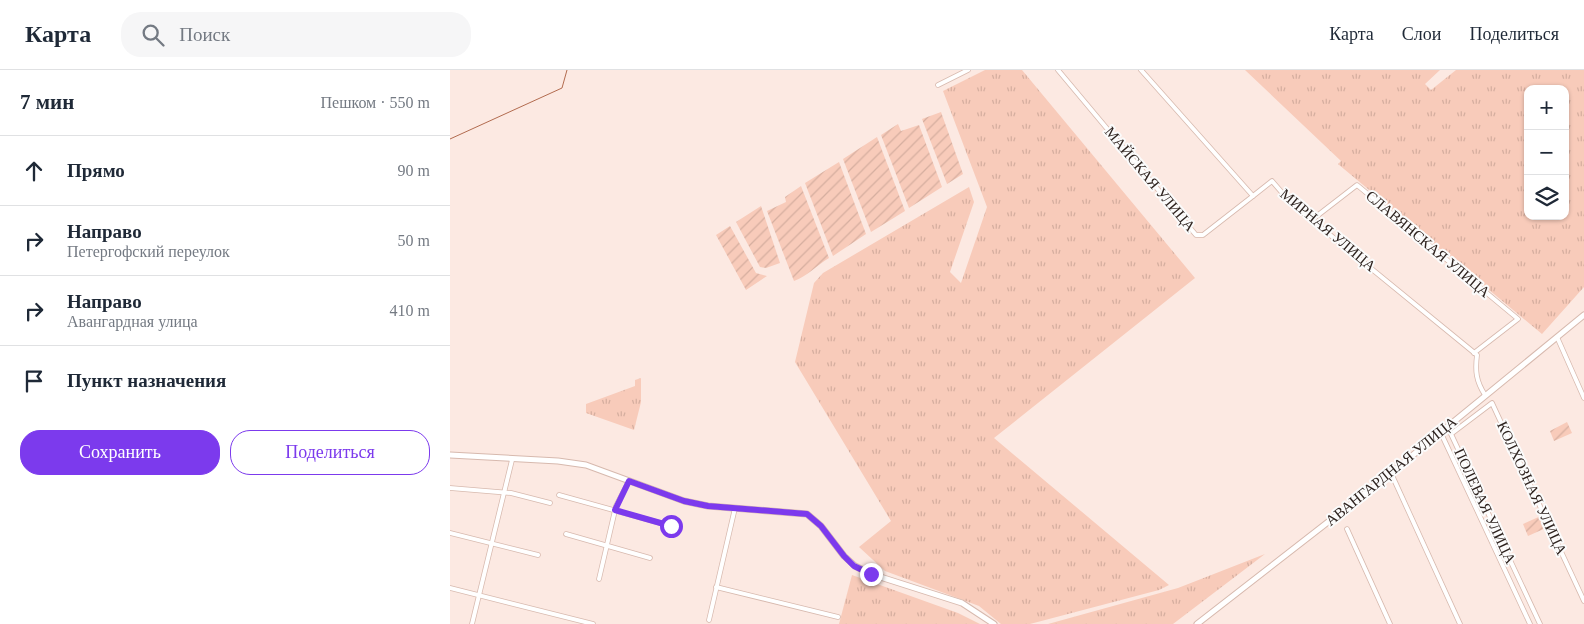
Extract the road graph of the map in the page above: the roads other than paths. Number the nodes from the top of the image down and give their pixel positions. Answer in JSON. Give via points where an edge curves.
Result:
{"nodes":[{"id":1,"x":968,"y":70,"type":"edge"},
{"id":2,"x":1058,"y":70,"type":"edge"},
{"id":3,"x":1141,"y":70,"type":"edge"},
{"id":4,"x":938,"y":85,"type":"dead end"},
{"id":5,"x":1253,"y":196,"type":"junction"},
{"id":6,"x":1313,"y":219,"type":"junction"},
{"id":7,"x":1584,"y":315,"type":"edge"},
{"id":8,"x":1557,"y":337,"type":"junction"},
{"id":9,"x":1474,"y":353,"type":"junction"},
{"id":10,"x":1485,"y":394,"type":"junction"},
{"id":11,"x":1584,"y":398,"type":"edge"},
{"id":12,"x":1492,"y":402,"type":"joint"},
{"id":13,"x":1440,"y":431,"type":"junction"},
{"id":14,"x":450,"y":456,"type":"edge"},
{"id":15,"x":512,"y":460,"type":"junction"},
{"id":16,"x":1391,"y":473,"type":"junction"},
{"id":17,"x":629,"y":481,"type":"junction"},
{"id":18,"x":450,"y":488,"type":"edge"},
{"id":19,"x":503,"y":494,"type":"junction"},
{"id":20,"x":559,"y":495,"type":"dead end"},
{"id":21,"x":550,"y":503,"type":"dead end"},
{"id":22,"x":735,"y":508,"type":"junction"},
{"id":23,"x":615,"y":510,"type":"junction"},
{"id":24,"x":671,"y":526,"type":"dead end"},
{"id":25,"x":1346,"y":530,"type":"dead end"},
{"id":26,"x":450,"y":532,"type":"edge"},
{"id":27,"x":566,"y":534,"type":"dead end"},
{"id":28,"x":491,"y":543,"type":"junction"},
{"id":29,"x":607,"y":546,"type":"junction"},
{"id":30,"x":538,"y":555,"type":"dead end"},
{"id":31,"x":650,"y":558,"type":"dead end"},
{"id":32,"x":599,"y":579,"type":"dead end"},
{"id":33,"x":716,"y":587,"type":"junction"},
{"id":34,"x":450,"y":588,"type":"edge"},
{"id":35,"x":479,"y":595,"type":"junction"},
{"id":36,"x":1584,"y":601,"type":"edge"},
{"id":37,"x":838,"y":617,"type":"dead end"},
{"id":38,"x":709,"y":620,"type":"dead end"},
{"id":39,"x":472,"y":624,"type":"edge"},
{"id":40,"x":593,"y":624,"type":"edge"},
{"id":41,"x":994,"y":624,"type":"edge"},
{"id":42,"x":1197,"y":624,"type":"edge"},
{"id":43,"x":1390,"y":624,"type":"edge"},
{"id":44,"x":1460,"y":624,"type":"edge"},
{"id":45,"x":1530,"y":624,"type":"edge"},
{"id":46,"x":1540,"y":624,"type":"edge"}],
"edges":[{"from":1,"to":4,"type":"street"},
{"from":2,"to":5,"type":"street","name":"МАЙСКАЯ УЛИЦА","via":[[1196,235],[1203,235]]},
{"from":3,"to":5,"type":"street"},
{"from":5,"to":6,"type":"street","name":"МИРНАЯ УЛИЦА","via":[[1272,181],[1292,203]]},
{"from":6,"to":9,"type":"street","name":"МИРНАЯ УЛИЦА"},
{"from":6,"to":9,"type":"street","name":"СЛАВЯНСКАЯ УЛИЦА","via":[[1357,185],[1518,319]]},
{"from":7,"to":8,"type":"main road","name":"АВАНГАРДНАЯ УЛИЦА"},
{"from":8,"to":10,"type":"main road","name":"АВАНГАРДНАЯ УЛИЦА"},
{"from":8,"to":11,"type":"street"},
{"from":9,"to":10,"type":"street","via":[[1477,355],[1475,370],[1478,383]]},
{"from":10,"to":13,"type":"main road","name":"АВАНГАРДНАЯ УЛИЦА"},
{"from":12,"to":36,"type":"street","name":"КОЛХОЗНАЯ УЛИЦА"},
{"from":12,"to":46,"type":"street","name":"ПОЛЕВАЯ УЛИЦА","via":[[1451,434]]},
{"from":13,"to":16,"type":"main road","name":"АВАНГАРДНАЯ УЛИЦА"},
{"from":13,"to":45,"type":"street"},
{"from":14,"to":15,"type":"main road"},
{"from":15,"to":17,"type":"main road","via":[[586,465]]},
{"from":15,"to":19,"type":"street"},
{"from":16,"to":42,"type":"main road","name":"АВАНГАРДНАЯ УЛИЦА"},
{"from":16,"to":44,"type":"street"},
{"from":17,"to":22,"type":"main road","via":[[684,501]]},
{"from":17,"to":23,"type":"street"},
{"from":18,"to":19,"type":"street"},
{"from":19,"to":21,"type":"street","via":[[512,493]]},
{"from":19,"to":28,"type":"street"},
{"from":20,"to":23,"type":"street"},
{"from":22,"to":33,"type":"street"},
{"from":22,"to":41,"type":"main road","via":[[807,514],[854,566],[962,603]]},
{"from":23,"to":24,"type":"street"},
{"from":23,"to":29,"type":"street"},
{"from":25,"to":43,"type":"street"},
{"from":26,"to":28,"type":"street"},
{"from":27,"to":29,"type":"street"},
{"from":28,"to":30,"type":"street"},
{"from":28,"to":35,"type":"street"},
{"from":29,"to":31,"type":"street"},
{"from":29,"to":32,"type":"street"},
{"from":33,"to":37,"type":"street"},
{"from":33,"to":38,"type":"street"},
{"from":34,"to":35,"type":"street"},
{"from":35,"to":39,"type":"street"},
{"from":35,"to":40,"type":"street"}]}
